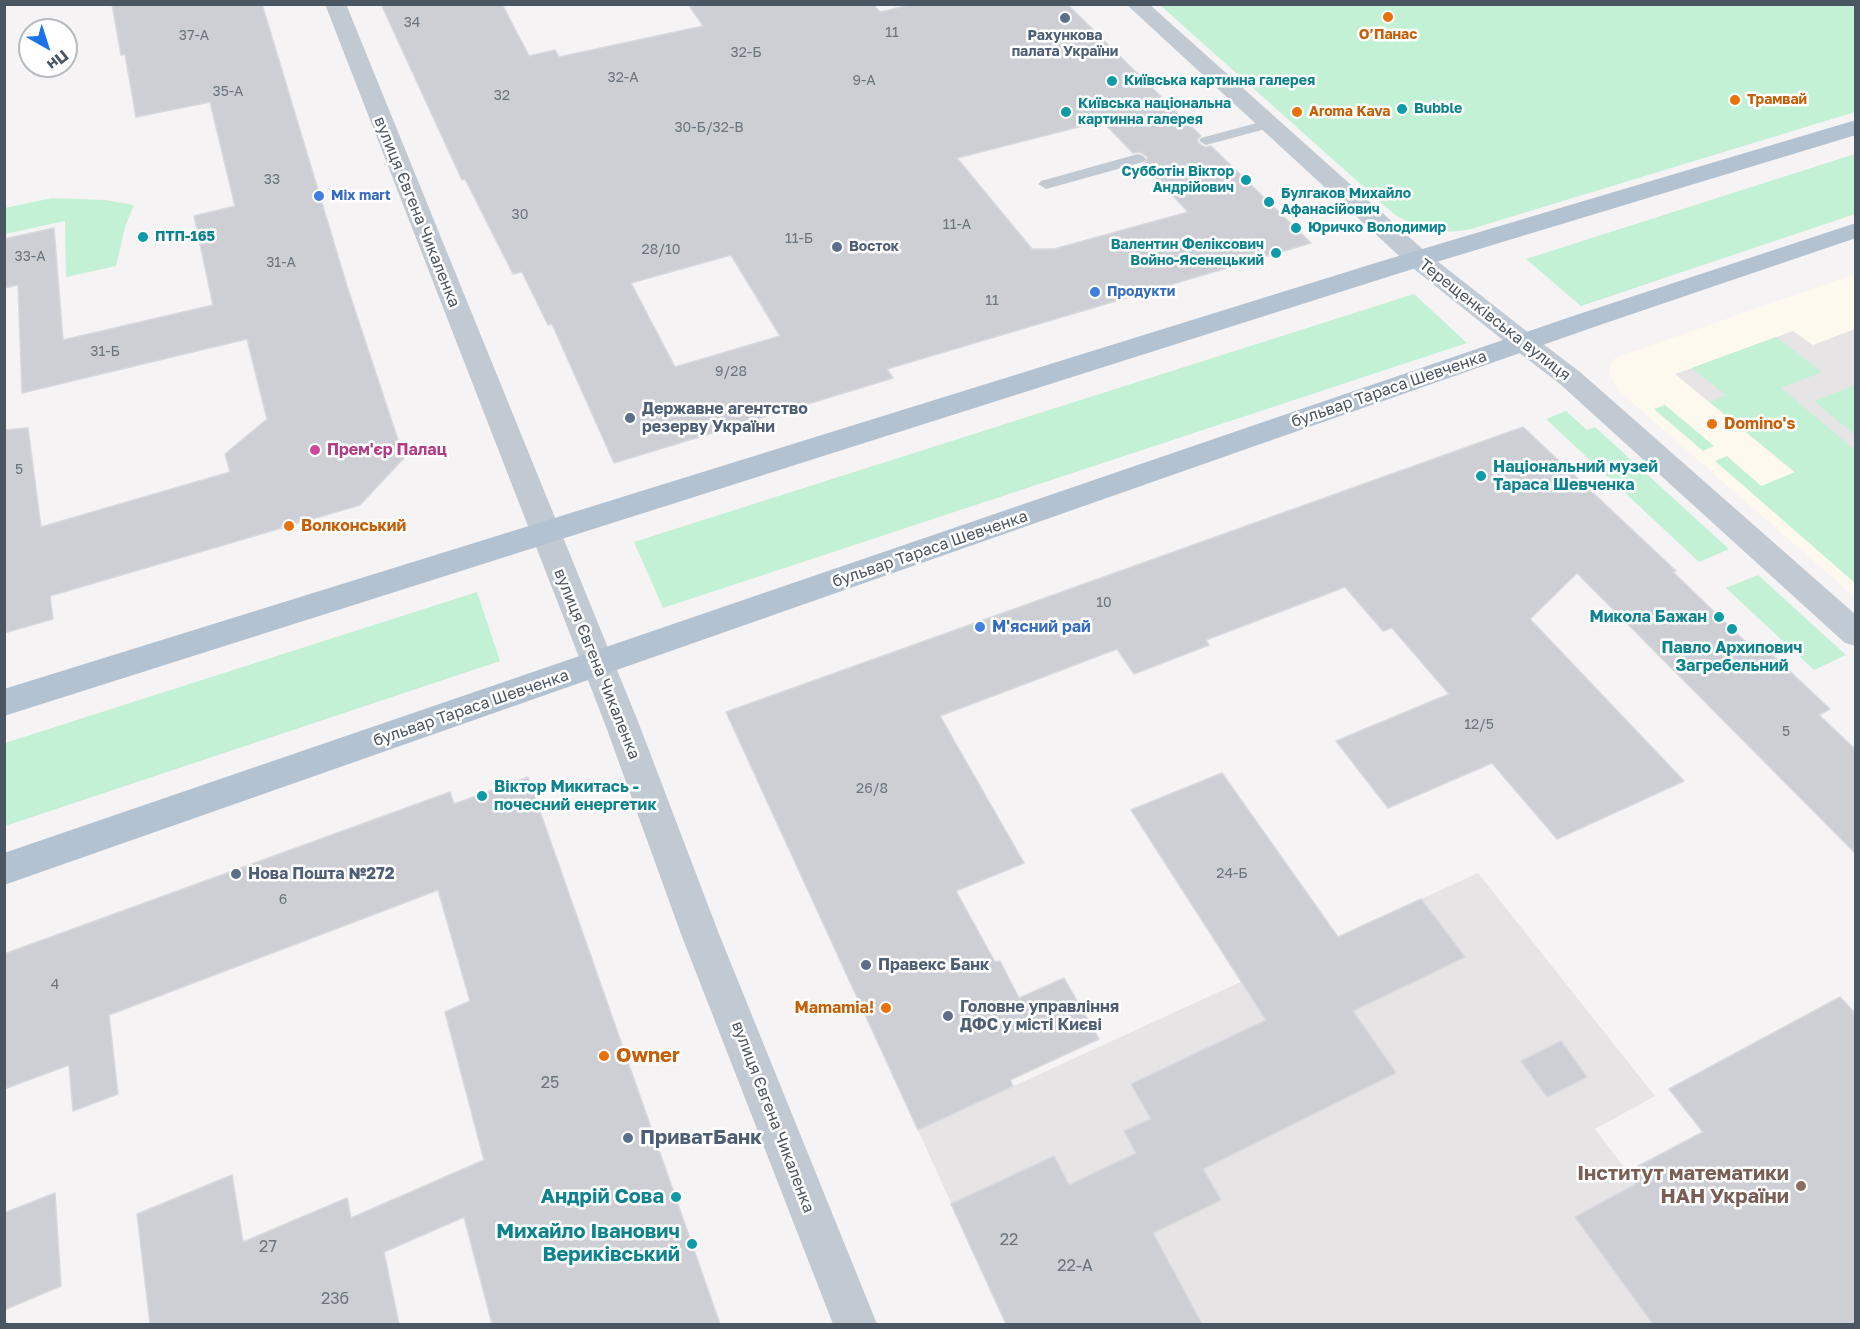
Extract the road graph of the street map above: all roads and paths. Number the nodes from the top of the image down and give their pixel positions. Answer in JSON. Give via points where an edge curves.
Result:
{"nodes":[{"id":1,"x":334,"y":4,"type":"edge"},
{"id":2,"x":1136,"y":4,"type":"edge"},
{"id":3,"x":1268,"y":124,"type":"junction"},
{"id":4,"x":1856,"y":127,"type":"edge"},
{"id":5,"x":1206,"y":141,"type":"dead end"},
{"id":6,"x":1138,"y":159,"type":"dead end"},
{"id":7,"x":1046,"y":184,"type":"dead end"},
{"id":8,"x":1856,"y":231,"type":"edge"},
{"id":9,"x":1418,"y":259,"type":"junction"},
{"id":10,"x":1524,"y":343,"type":"junction"},
{"id":11,"x":544,"y":532,"type":"junction"},
{"id":12,"x":1856,"y":634,"type":"edge"},
{"id":13,"x":598,"y":664,"type":"junction"},
{"id":14,"x":4,"y":703,"type":"edge"},
{"id":15,"x":4,"y":869,"type":"edge"},
{"id":16,"x":855,"y":1324,"type":"edge"}],
"edges":[{"from":1,"to":11,"type":"street","name":"вулиця Євгена Чикаленка"},
{"from":2,"to":3,"type":"street","name":"Терещенківська вулиця"},
{"from":3,"to":5,"type":"lane"},
{"from":3,"to":9,"type":"street","name":"Терещенківська вулиця"},
{"from":4,"to":9,"type":"main road"},
{"from":6,"to":7,"type":"lane"},
{"from":8,"to":10,"type":"main road","name":"бульвар Тараса Шевченка"},
{"from":9,"to":10,"type":"street","name":"Терещенківська вулиця"},
{"from":9,"to":11,"type":"main road"},
{"from":10,"to":12,"type":"street","name":"Терещенківська вулиця","via":[[1570,378]]},
{"from":10,"to":13,"type":"main road","name":"бульвар Тараса Шевченка"},
{"from":11,"to":13,"type":"street","name":"вулиця Євгена Чикаленка"},
{"from":11,"to":14,"type":"main road"},
{"from":13,"to":15,"type":"main road","name":"бульвар Тараса Шевченка"},
{"from":13,"to":16,"type":"street","name":"вулиця Євгена Чикаленка"}]}
